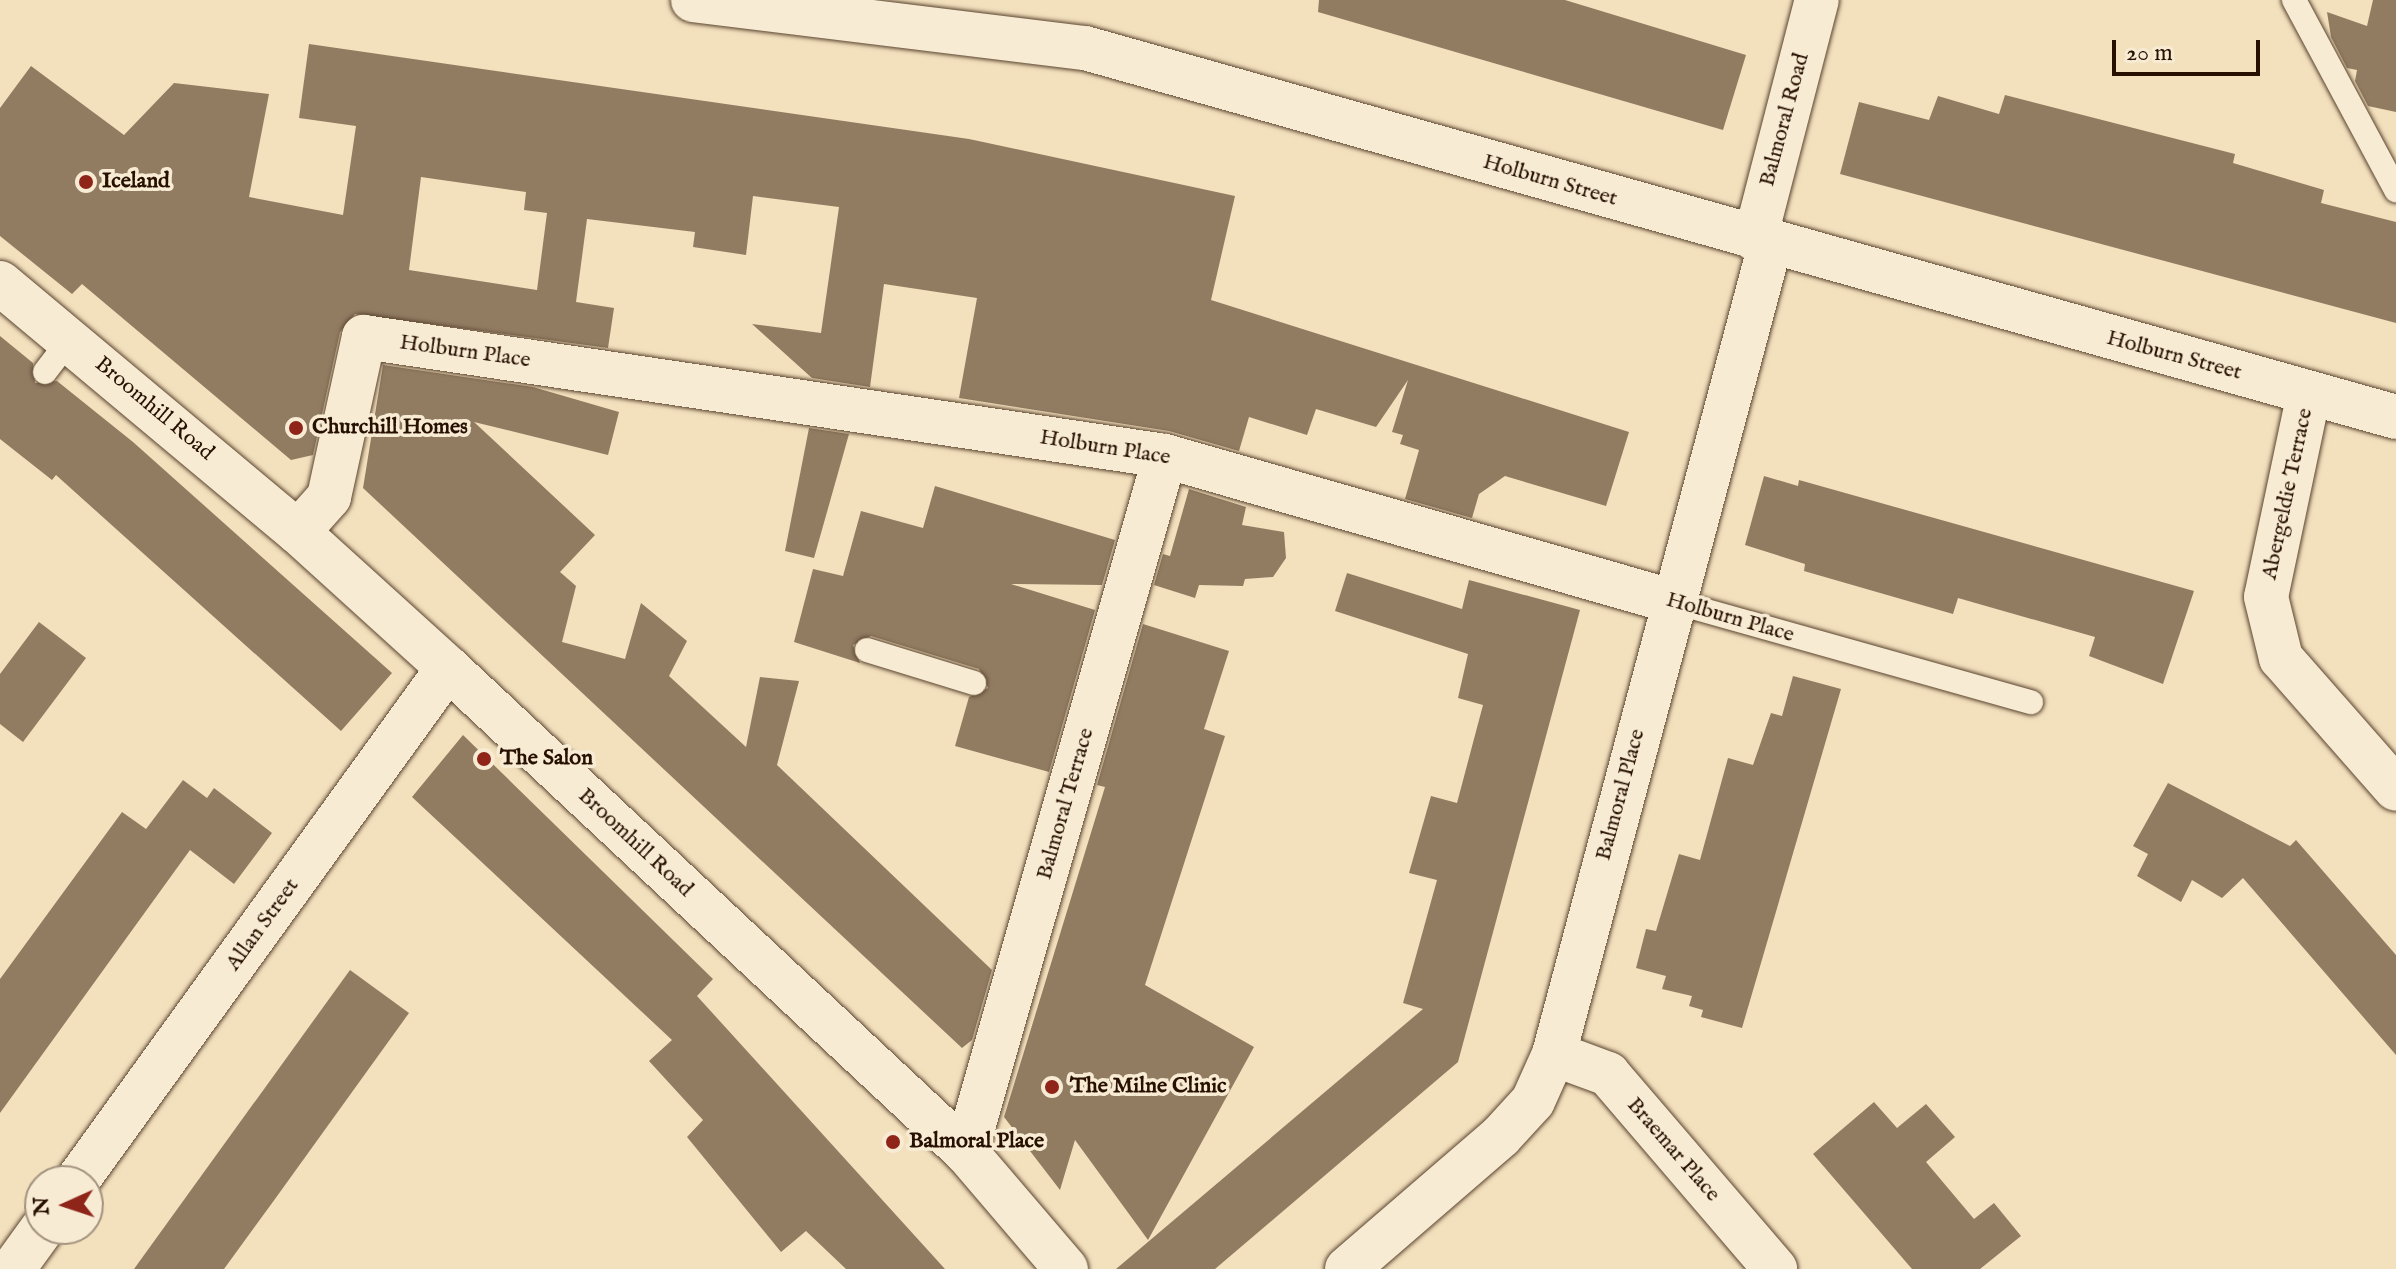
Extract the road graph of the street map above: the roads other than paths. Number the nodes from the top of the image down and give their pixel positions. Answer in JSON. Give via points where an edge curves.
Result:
{"nodes":[{"id":1,"x":693,"y":0,"type":"edge"},
{"id":2,"x":1817,"y":0,"type":"edge"},
{"id":3,"x":2294,"y":0,"type":"edge"},
{"id":4,"x":887,"y":12,"type":"edge"},
{"id":5,"x":2396,"y":190,"type":"edge"},
{"id":6,"x":1762,"y":242,"type":"junction"},
{"id":7,"x":0,"y":283,"type":"edge"},
{"id":8,"x":71,"y":338,"type":"junction"},
{"id":9,"x":45,"y":372,"type":"dead end"},
{"id":10,"x":2309,"y":393,"type":"junction"},
{"id":11,"x":2396,"y":417,"type":"edge"},
{"id":12,"x":1165,"y":456,"type":"junction"},
{"id":13,"x":298,"y":532,"type":"junction"},
{"id":14,"x":1671,"y":601,"type":"junction"},
{"id":15,"x":867,"y":650,"type":"dead end"},
{"id":16,"x":448,"y":668,"type":"junction"},
{"id":17,"x":974,"y":683,"type":"dead end"},
{"id":18,"x":2031,"y":702,"type":"dead end"},
{"id":19,"x":2396,"y":789,"type":"edge"},
{"id":20,"x":1554,"y":1054,"type":"junction"},
{"id":21,"x":966,"y":1152,"type":"junction"},
{"id":22,"x":89,"y":1165,"type":"edge"},
{"id":23,"x":30,"y":1245,"type":"edge"},
{"id":24,"x":13,"y":1269,"type":"edge"},
{"id":25,"x":1066,"y":1269,"type":"edge"},
{"id":26,"x":1347,"y":1269,"type":"edge"},
{"id":27,"x":1775,"y":1269,"type":"edge"}],
"edges":[{"from":1,"to":4,"type":"street","name":"Holburn Street"},
{"from":2,"to":6,"type":"street","name":"Balmoral Road"},
{"from":3,"to":5,"type":"lane"},
{"from":4,"to":6,"type":"street","name":"Holburn Street","via":[[1085,48]]},
{"from":6,"to":10,"type":"street","name":"Holburn Street"},
{"from":6,"to":14,"type":"street","name":"Balmoral Place"},
{"from":7,"to":8,"type":"street","name":"Broomhill Road"},
{"from":8,"to":9,"type":"lane"},
{"from":8,"to":13,"type":"street","name":"Broomhill Road"},
{"from":10,"to":11,"type":"street","name":"Holburn Street"},
{"from":10,"to":19,"type":"street","name":"Abergeldie Terrace","via":[[2266,597],[2281,658]]},
{"from":12,"to":13,"type":"street","name":"Holburn Place","via":[[364,337],[329,497]]},
{"from":12,"to":14,"type":"street","name":"Holburn Place"},
{"from":12,"to":21,"type":"street","name":"Balmoral Terrace","via":[[1080,714]]},
{"from":13,"to":16,"type":"street","name":"Broomhill Road"},
{"from":14,"to":18,"type":"lane","name":"Holburn Place"},
{"from":14,"to":20,"type":"street","name":"Balmoral Place"},
{"from":15,"to":17,"type":"lane"},
{"from":16,"to":21,"type":"street","name":"Broomhill Road"},
{"from":16,"to":22,"type":"street","name":"Allan Street"},
{"from":20,"to":26,"type":"street","name":"Balmoral Place","via":[[1533,1101],[1501,1136]]},
{"from":20,"to":27,"type":"street","name":"Braemar Place","via":[[1608,1074]]},
{"from":21,"to":25,"type":"street","name":"Broomhill Road"},
{"from":23,"to":24,"type":"street"}]}
